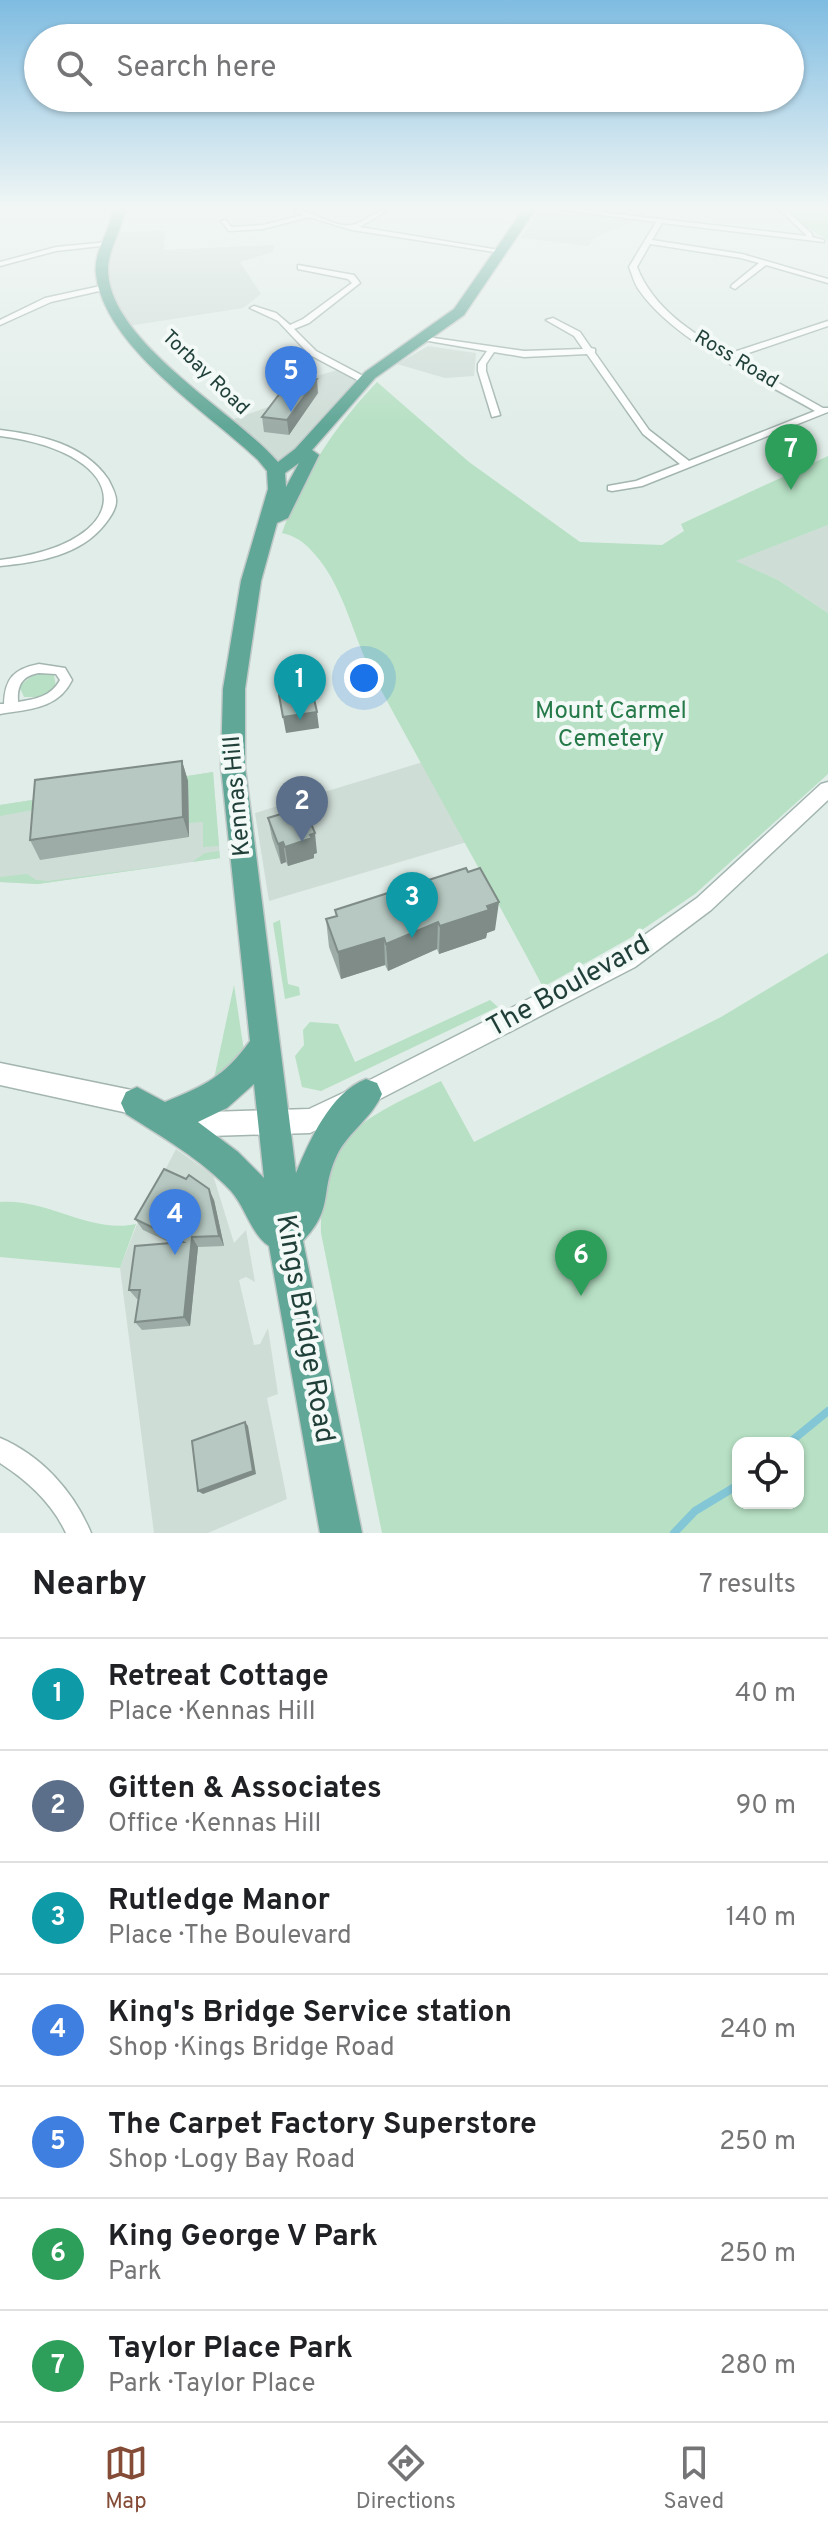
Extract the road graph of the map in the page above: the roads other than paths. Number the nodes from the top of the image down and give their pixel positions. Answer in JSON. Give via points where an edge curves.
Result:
{"nodes":[{"id":1,"x":104,"y":282,"type":"edge"},
{"id":2,"x":355,"y":282,"type":"edge"},
{"id":3,"x":480,"y":282,"type":"edge"},
{"id":4,"x":638,"y":282,"type":"edge"},
{"id":5,"x":742,"y":282,"type":"edge"},
{"id":6,"x":105,"y":287,"type":"junction"},
{"id":7,"x":735,"y":287,"type":"dead end"},
{"id":8,"x":254,"y":308,"type":"dead end"},
{"id":9,"x":550,"y":320,"type":"dead end"},
{"id":10,"x":0,"y":323,"type":"edge"},
{"id":11,"x":828,"y":323,"type":"edge"},
{"id":12,"x":292,"y":327,"type":"junction"},
{"id":13,"x":423,"y":338,"type":"junction"},
{"id":14,"x":492,"y":349,"type":"junction"},
{"id":15,"x":592,"y":351,"type":"junction"},
{"id":16,"x":730,"y":356,"type":"junction"},
{"id":17,"x":364,"y":380,"type":"junction"},
{"id":18,"x":825,"y":410,"type":"edge"},
{"id":19,"x":495,"y":415,"type":"dead end"},
{"id":20,"x":0,"y":433,"type":"edge"},
{"id":21,"x":313,"y":444,"type":"junction"},
{"id":22,"x":257,"y":449,"type":"junction"},
{"id":23,"x":687,"y":464,"type":"junction"},
{"id":24,"x":276,"y":471,"type":"junction"},
{"id":25,"x":612,"y":488,"type":"dead end"},
{"id":26,"x":267,"y":532,"type":"junction"},
{"id":27,"x":0,"y":563,"type":"edge"},
{"id":28,"x":828,"y":789,"type":"edge"},
{"id":29,"x":266,"y":1044,"type":"junction"},
{"id":30,"x":0,"y":1074,"type":"edge"},
{"id":31,"x":366,"y":1094,"type":"junction"},
{"id":32,"x":137,"y":1103,"type":"junction"},
{"id":33,"x":174,"y":1114,"type":"junction"},
{"id":34,"x":274,"y":1124,"type":"junction"},
{"id":35,"x":285,"y":1236,"type":"junction"},
{"id":36,"x":0,"y":1450,"type":"edge"},
{"id":37,"x":79,"y":1533,"type":"edge"},
{"id":38,"x":341,"y":1533,"type":"edge"}],
"edges":[{"from":1,"to":6,"type":"main road"},
{"from":2,"to":12,"type":"street"},
{"from":3,"to":13,"type":"main road","via":[[459,312]]},
{"from":4,"to":16,"type":"street","name":"Ross Road","via":[[674,323]]},
{"from":5,"to":7,"type":"street"},
{"from":6,"to":10,"type":"street","via":[[48,300]]},
{"from":6,"to":22,"type":"main road","name":"Torbay Road","via":[[128,326],[172,376]]},
{"from":8,"to":12,"type":"street","via":[[273,313]]},
{"from":9,"to":15,"type":"street","via":[[566,325]]},
{"from":11,"to":16,"type":"street"},
{"from":12,"to":17,"type":"street","via":[[316,354]]},
{"from":13,"to":14,"type":"street"},
{"from":13,"to":17,"type":"main road"},
{"from":14,"to":15,"type":"street","via":[[539,355]]},
{"from":14,"to":19,"type":"street","via":[[482,369]]},
{"from":15,"to":23,"type":"street","via":[[646,432]]},
{"from":16,"to":18,"type":"street","name":"Ross Road"},
{"from":17,"to":21,"type":"main road"},
{"from":18,"to":23,"type":"street"},
{"from":20,"to":27,"type":"street","via":[[55,444],[85,460],[106,481],[111,502],[100,526],[75,544],[39,558]]},
{"from":21,"to":22,"type":"main road","via":[[285,454]]},
{"from":21,"to":24,"type":"main road","via":[[292,470]]},
{"from":21,"to":26,"type":"main road","via":[[284,511]]},
{"from":22,"to":24,"type":"main road","name":"Torbay Road"},
{"from":23,"to":25,"type":"street","via":[[638,484]]},
{"from":24,"to":26,"type":"main road","name":"Kennas Hill"},
{"from":26,"to":29,"type":"main road","name":"Kennas Hill","via":[[243,629],[232,748]]},
{"from":28,"to":31,"type":"street","name":"The Boulevard","via":[[704,904],[627,960]]},
{"from":29,"to":33,"type":"main road","via":[[231,1088],[209,1103]]},
{"from":29,"to":34,"type":"main road","name":"Kennas Hill"},
{"from":30,"to":32,"type":"street","name":"The Boulevard"},
{"from":31,"to":34,"type":"street","name":"The Boulevard","via":[[310,1121]]},
{"from":31,"to":35,"type":"main road","via":[[326,1141],[309,1183],[308,1211]]},
{"from":32,"to":33,"type":"street","name":"The Boulevard"},
{"from":32,"to":35,"type":"main road","via":[[226,1163],[253,1190],[271,1229]]},
{"from":33,"to":34,"type":"street","name":"The Boulevard","via":[[210,1124]]},
{"from":34,"to":35,"type":"main road","name":"Kings Bridge Road"},
{"from":35,"to":38,"type":"main road","name":"Kings Bridge Road"},
{"from":36,"to":37,"type":"street","via":[[36,1472],[69,1509]]}]}
